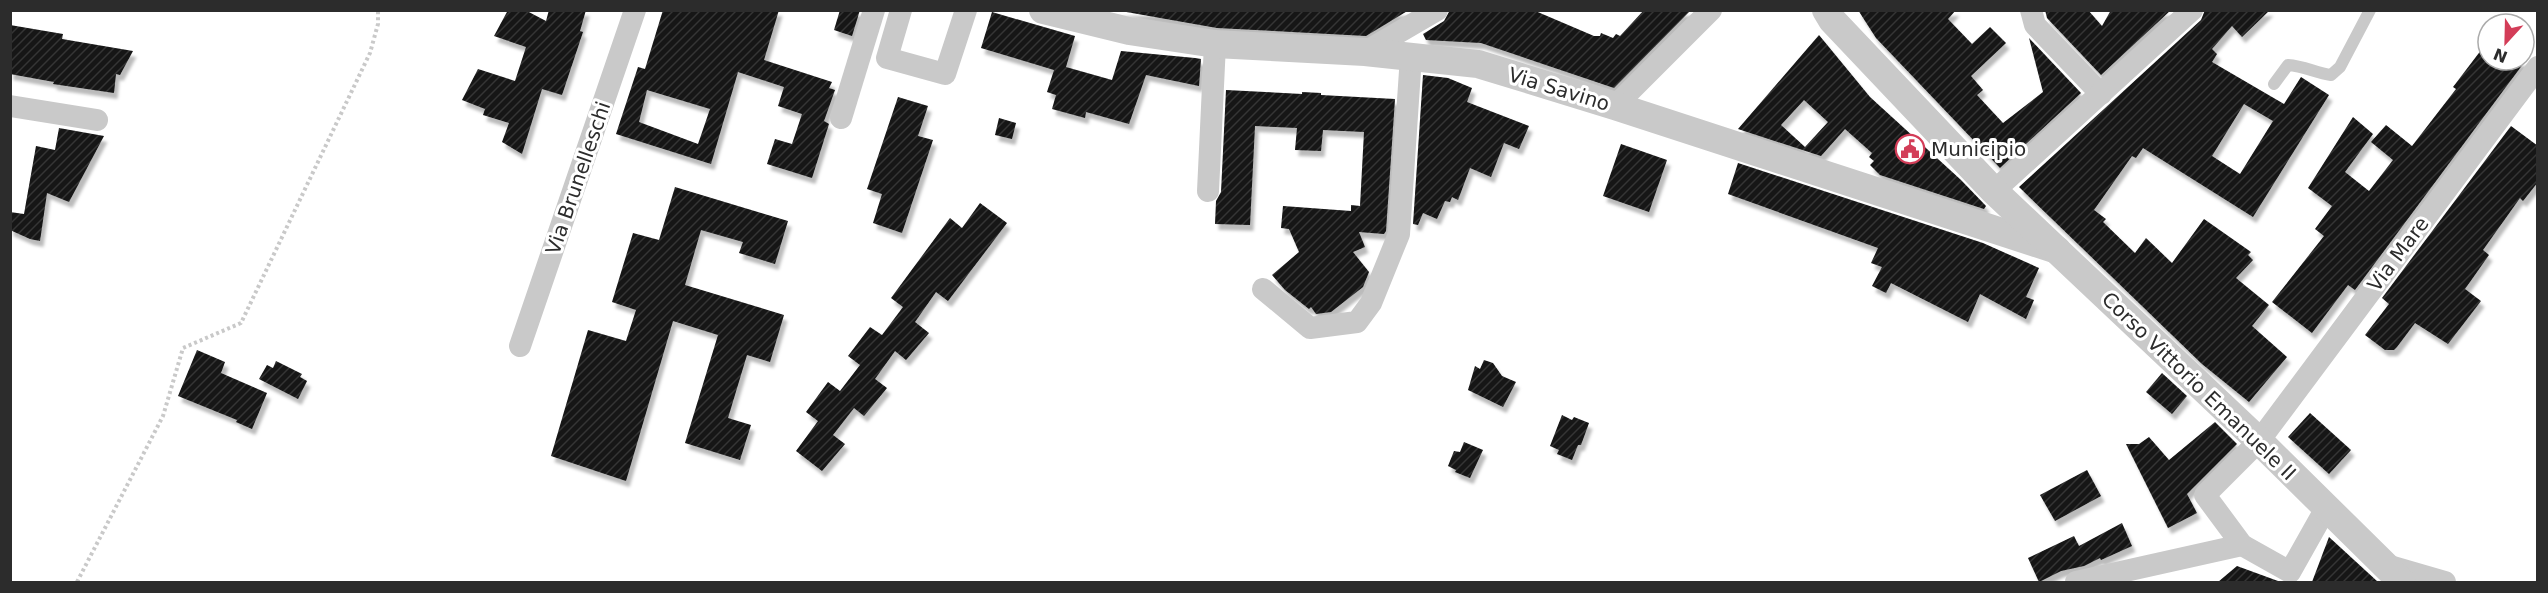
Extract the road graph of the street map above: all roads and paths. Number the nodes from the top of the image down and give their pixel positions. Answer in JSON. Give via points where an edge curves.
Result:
{"nodes":[{"id":1,"x":378,"y":10,"type":"edge"},
{"id":2,"x":635,"y":10,"type":"edge"},
{"id":3,"x":874,"y":10,"type":"edge"},
{"id":4,"x":902,"y":10,"type":"edge"},
{"id":5,"x":966,"y":10,"type":"edge"},
{"id":6,"x":1043,"y":10,"type":"edge"},
{"id":7,"x":1437,"y":10,"type":"edge"},
{"id":8,"x":1711,"y":10,"type":"edge"},
{"id":9,"x":1826,"y":10,"type":"edge"},
{"id":10,"x":2031,"y":10,"type":"edge"},
{"id":11,"x":2192,"y":10,"type":"edge"},
{"id":12,"x":2370,"y":10,"type":"edge"},
{"id":13,"x":1215,"y":44,"type":"junction"},
{"id":14,"x":1365,"y":52,"type":"junction"},
{"id":15,"x":1411,"y":56,"type":"junction"},
{"id":16,"x":2538,"y":67,"type":"edge"},
{"id":17,"x":2274,"y":84,"type":"dead end"},
{"id":18,"x":2101,"y":94,"type":"junction"},
{"id":19,"x":10,"y":105,"type":"edge"},
{"id":20,"x":1615,"y":106,"type":"junction"},
{"id":21,"x":841,"y":118,"type":"dead end"},
{"id":22,"x":97,"y":120,"type":"dead end"},
{"id":23,"x":1208,"y":191,"type":"dead end"},
{"id":24,"x":1994,"y":191,"type":"junction"},
{"id":25,"x":2057,"y":250,"type":"junction"},
{"id":26,"x":1263,"y":289,"type":"dead end"},
{"id":27,"x":520,"y":346,"type":"dead end"},
{"id":28,"x":2259,"y":441,"type":"junction"},
{"id":29,"x":2326,"y":508,"type":"junction"},
{"id":30,"x":2242,"y":545,"type":"junction"},
{"id":31,"x":2380,"y":563,"type":"junction"},
{"id":32,"x":77,"y":582,"type":"edge"},
{"id":33,"x":2076,"y":582,"type":"edge"},
{"id":34,"x":2402,"y":582,"type":"edge"},
{"id":35,"x":2445,"y":582,"type":"edge"}],
"edges":[{"from":1,"to":32,"type":"path","via":[[370,53],[241,322],[183,348],[163,416]]},
{"from":2,"to":27,"type":"street","name":"Via Brunelleschi"},
{"from":3,"to":21,"type":"street"},
{"from":4,"to":5,"type":"street","via":[[887,58],[945,74]]},
{"from":6,"to":13,"type":"street","name":"Via Savino","via":[[1129,31]]},
{"from":7,"to":14,"type":"street"},
{"from":8,"to":20,"type":"street"},
{"from":9,"to":24,"type":"street","name":"Corso Vittorio Emanuele II"},
{"from":10,"to":18,"type":"street","via":[[2035,24]]},
{"from":11,"to":18,"type":"street"},
{"from":12,"to":17,"type":"lane","via":[[2340,67],[2331,75],[2302,65],[2288,65]]},
{"from":13,"to":14,"type":"street","name":"Via Savino"},
{"from":13,"to":23,"type":"street"},
{"from":14,"to":15,"type":"street","name":"Via Savino"},
{"from":15,"to":20,"type":"street","name":"Via Savino","via":[[1478,64]]},
{"from":15,"to":26,"type":"street","via":[[1399,234],[1371,303],[1357,322],[1310,328]]},
{"from":16,"to":28,"type":"street","name":"Via Mare"},
{"from":18,"to":24,"type":"street"},
{"from":19,"to":22,"type":"street"},
{"from":20,"to":25,"type":"street","name":"Via Savino"},
{"from":24,"to":25,"type":"street","name":"Corso Vittorio Emanuele II"},
{"from":25,"to":28,"type":"street","name":"Corso Vittorio Emanuele II"},
{"from":28,"to":29,"type":"street","name":"Corso Vittorio Emanuele II"},
{"from":28,"to":30,"type":"street","name":"Via Mare","via":[[2205,495]]},
{"from":29,"to":30,"type":"street","via":[[2290,572]]},
{"from":29,"to":31,"type":"street","name":"Corso Vittorio Emanuele II"},
{"from":30,"to":33,"type":"street"},
{"from":31,"to":34,"type":"street","name":"Corso Vittorio Emanuele II"},
{"from":31,"to":35,"type":"street"}]}
